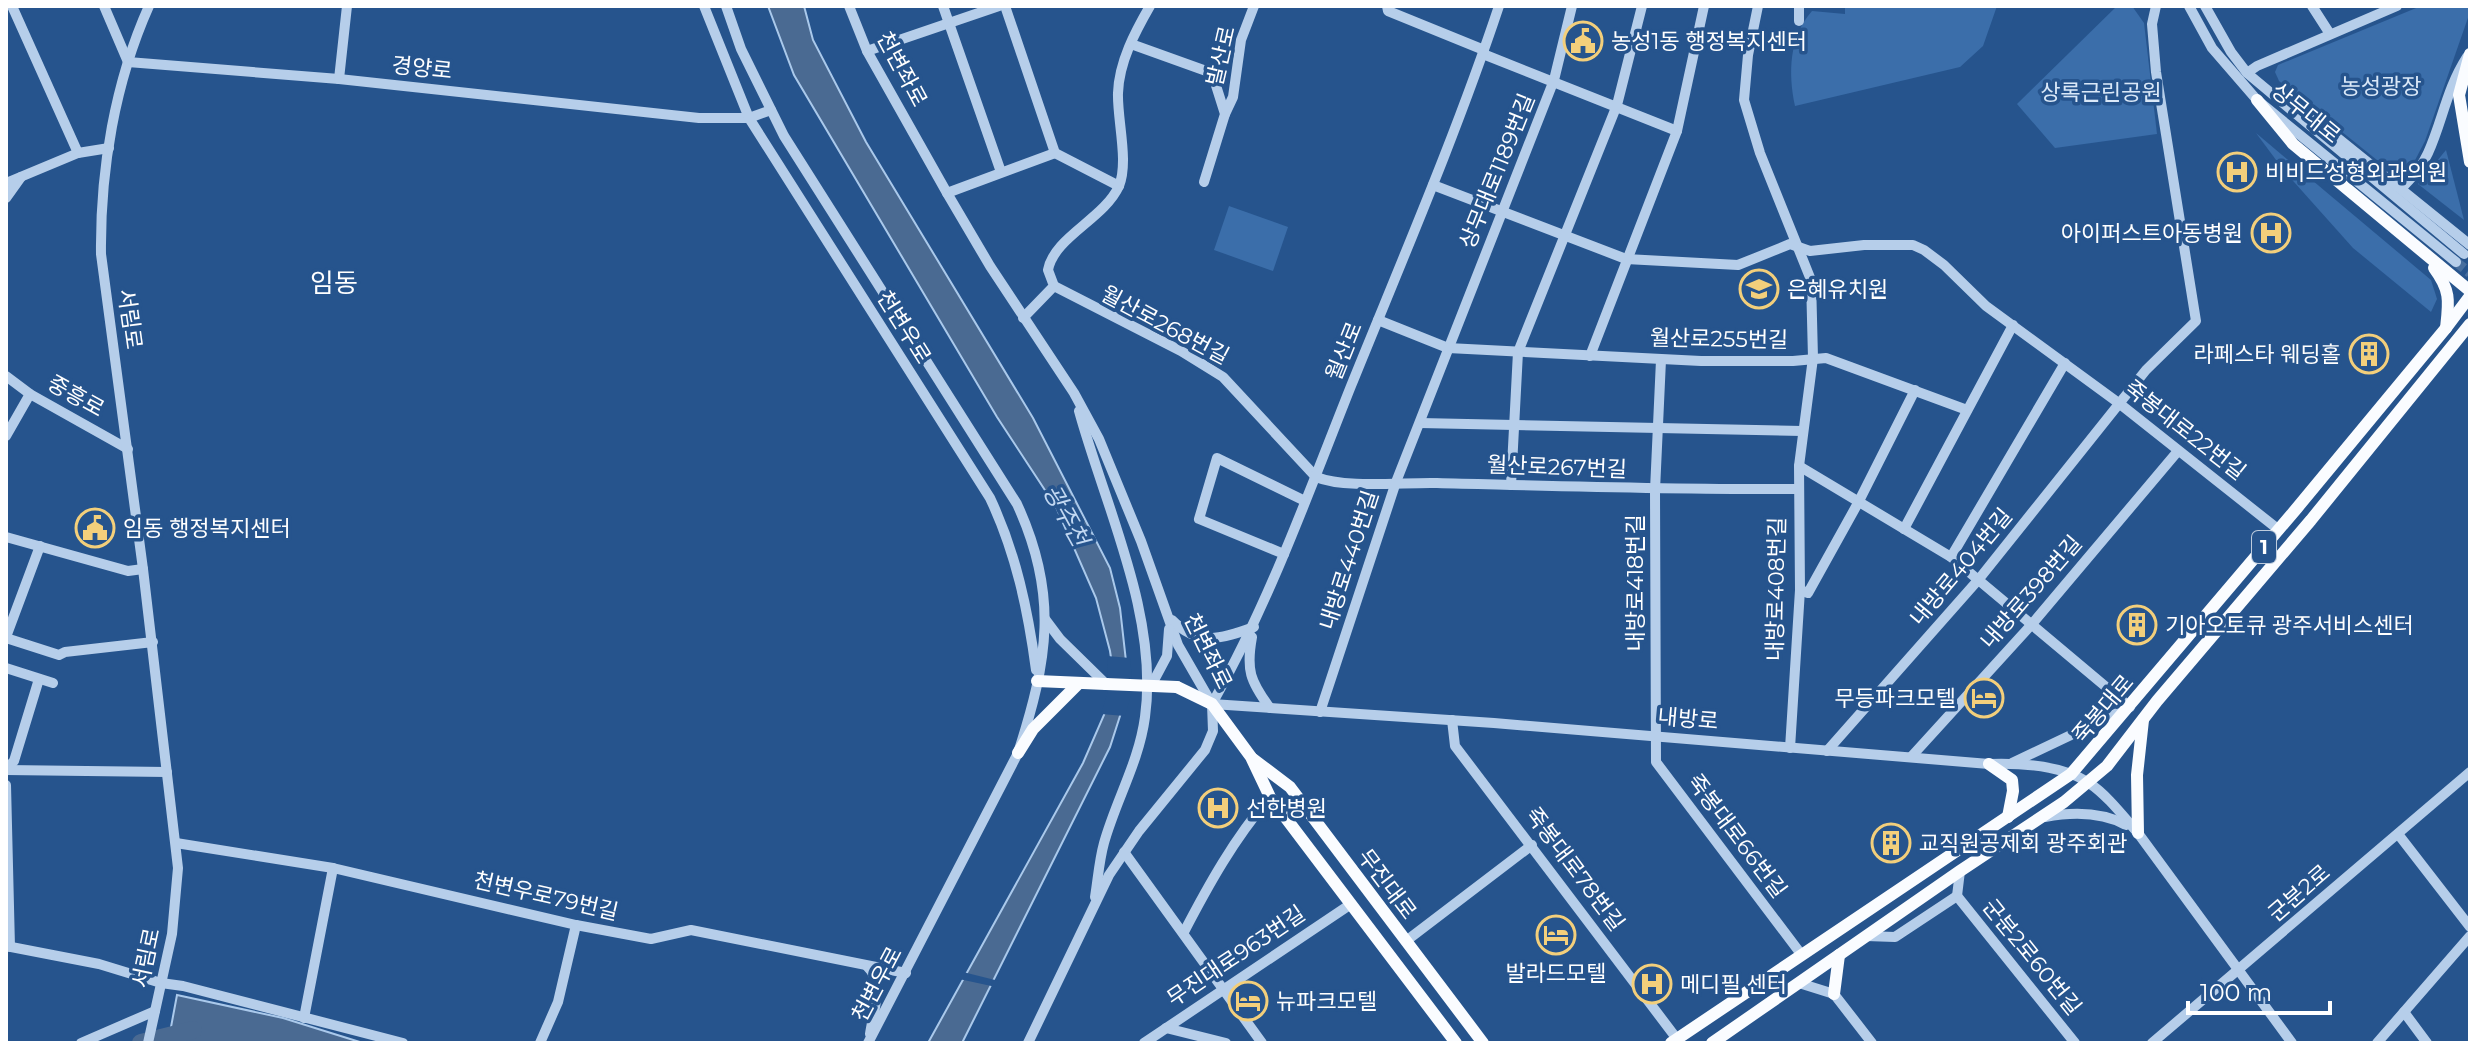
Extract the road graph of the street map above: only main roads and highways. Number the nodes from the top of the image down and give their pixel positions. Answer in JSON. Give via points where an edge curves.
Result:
{"nodes":[{"id":1,"x":2470,"y":53,"type":"edge"},
{"id":2,"x":2257,"y":100,"type":"road end"},
{"id":3,"x":2470,"y":162,"type":"edge"},
{"id":4,"x":2422,"y":252,"type":"junction"},
{"id":5,"x":2470,"y":294,"type":"edge"},
{"id":6,"x":2470,"y":324,"type":"edge"},
{"id":7,"x":2446,"y":328,"type":"junction"},
{"id":8,"x":2464,"y":336,"type":"edge"},
{"id":9,"x":2158,"y":675,"type":"junction"},
{"id":10,"x":1037,"y":681,"type":"road end"},
{"id":11,"x":1078,"y":684,"type":"junction"},
{"id":12,"x":2157,"y":701,"type":"junction"},
{"id":13,"x":2143,"y":719,"type":"junction"},
{"id":14,"x":1018,"y":753,"type":"road end"},
{"id":15,"x":1251,"y":757,"type":"junction"},
{"id":16,"x":1989,"y":764,"type":"road end"},
{"id":17,"x":2008,"y":817,"type":"junction"},
{"id":18,"x":2138,"y":833,"type":"road end"},
{"id":19,"x":1839,"y":955,"type":"junction"},
{"id":20,"x":1834,"y":994,"type":"road end"},
{"id":21,"x":1674,"y":1041,"type":"edge"},
{"id":22,"x":1456,"y":1043,"type":"edge"},
{"id":23,"x":1483,"y":1043,"type":"edge"},
{"id":24,"x":1712,"y":1043,"type":"edge"}],
"edges":[{"from":1,"to":3,"type":"main road","via":[[2459,95]]},
{"from":2,"to":4,"type":"main road","via":[[2293,144]]},
{"from":4,"to":5,"type":"main road"},
{"from":4,"to":7,"type":"main road","via":[[2446,287]]},
{"from":5,"to":7,"type":"main road","name":"죽봉대로","number":"1"},
{"from":6,"to":8,"type":"main road","name":"죽봉대로","number":"1"},
{"from":7,"to":9,"type":"main road","name":"죽봉대로","number":"1"},
{"from":8,"to":12,"type":"main road","name":"죽봉대로","number":"1"},
{"from":9,"to":12,"type":"main road","via":[[2147,699]]},
{"from":9,"to":17,"type":"main road","name":"죽봉대로","number":"1","via":[[2076,770]]},
{"from":10,"to":11,"type":"main road"},
{"from":11,"to":14,"type":"main road","via":[[1033,729]]},
{"from":11,"to":15,"type":"main road","name":"무진대로","bridge":true,"via":[[1177,687],[1212,704]]},
{"from":12,"to":13,"type":"main road","name":"죽봉대로","number":"1"},
{"from":13,"to":18,"type":"main road"},
{"from":13,"to":19,"type":"main road","name":"죽봉대로","number":"1","via":[[2091,781]]},
{"from":15,"to":22,"type":"main road","name":"무진대로","via":[[1270,797]]},
{"from":15,"to":23,"type":"main road","name":"무진대로","via":[[1290,787]]},
{"from":16,"to":17,"type":"main road","via":[[2012,780]]},
{"from":17,"to":21,"type":"main road","name":"죽봉대로","number":"1"},
{"from":19,"to":20,"type":"main road"},
{"from":19,"to":24,"type":"main road","name":"죽봉대로","number":"1"}]}
